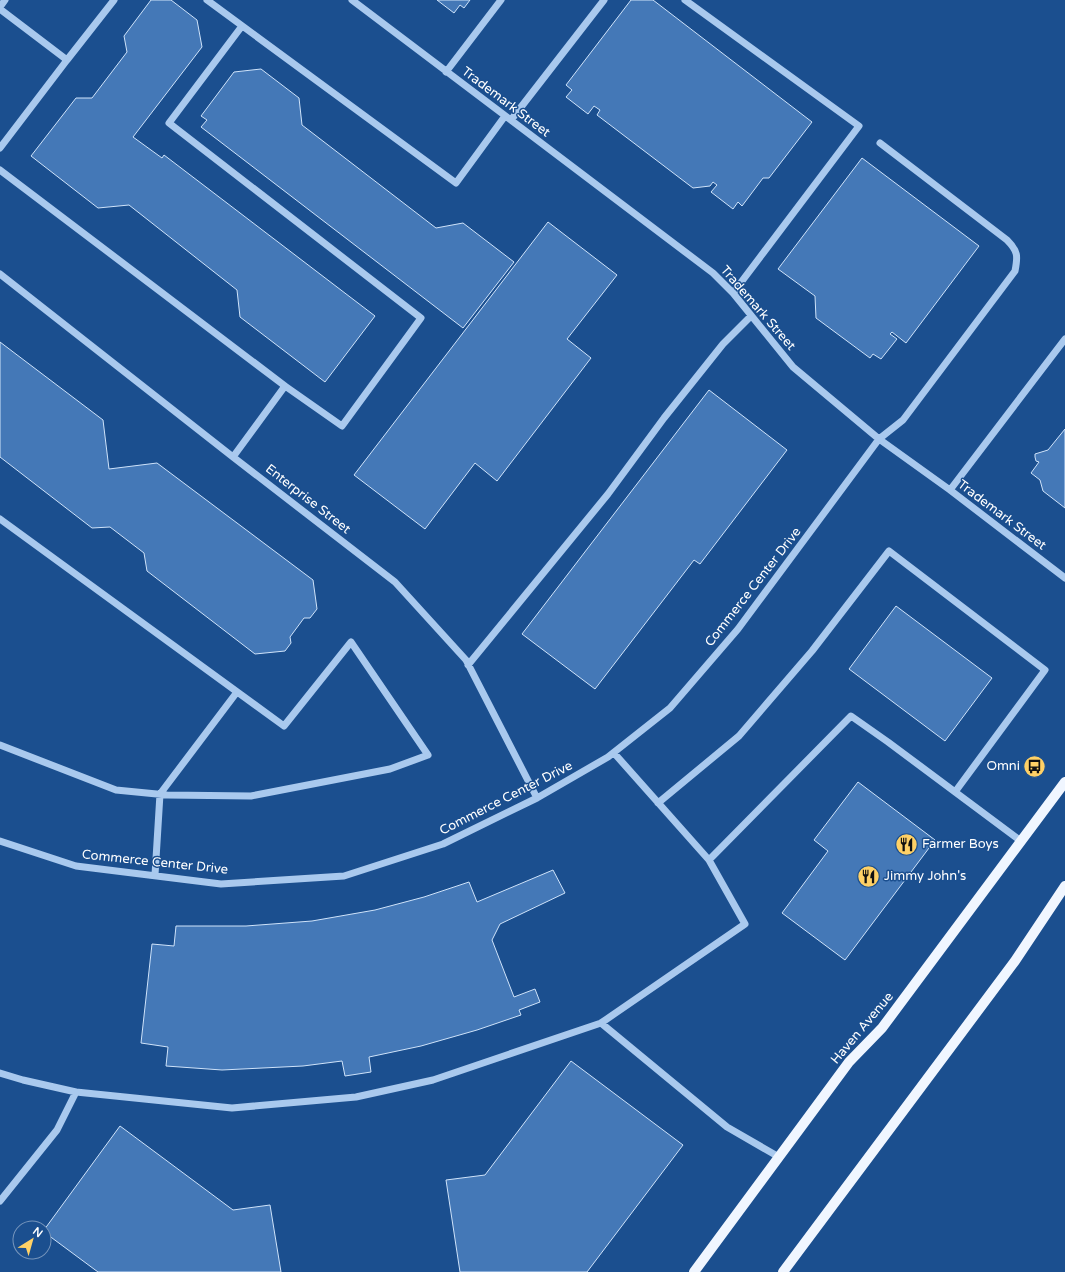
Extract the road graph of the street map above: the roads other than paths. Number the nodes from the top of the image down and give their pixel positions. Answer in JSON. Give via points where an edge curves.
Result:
{"nodes":[{"id":1,"x":5,"y":0,"type":"edge"},
{"id":2,"x":114,"y":0,"type":"edge"},
{"id":3,"x":207,"y":0,"type":"edge"},
{"id":4,"x":352,"y":0,"type":"edge"},
{"id":5,"x":501,"y":0,"type":"edge"},
{"id":6,"x":604,"y":0,"type":"edge"},
{"id":7,"x":685,"y":0,"type":"edge"},
{"id":8,"x":0,"y":8,"type":"edge"},
{"id":9,"x":242,"y":26,"type":"junction"},
{"id":10,"x":67,"y":60,"type":"junction"},
{"id":11,"x":446,"y":72,"type":"junction"},
{"id":12,"x":508,"y":118,"type":"junction"},
{"id":13,"x":880,"y":143,"type":"dead end"},
{"id":14,"x":0,"y":148,"type":"edge"},
{"id":15,"x":0,"y":170,"type":"edge"},
{"id":16,"x":0,"y":274,"type":"edge"},
{"id":17,"x":733,"y":293,"type":"junction"},
{"id":18,"x":751,"y":316,"type":"junction"},
{"id":19,"x":1065,"y":339,"type":"edge"},
{"id":20,"x":285,"y":386,"type":"junction"},
{"id":21,"x":879,"y":439,"type":"junction"},
{"id":22,"x":233,"y":457,"type":"junction"},
{"id":23,"x":950,"y":490,"type":"junction"},
{"id":24,"x":0,"y":519,"type":"edge"},
{"id":25,"x":1065,"y":578,"type":"edge"},
{"id":26,"x":468,"y":664,"type":"junction"},
{"id":27,"x":237,"y":692,"type":"junction"},
{"id":28,"x":0,"y":746,"type":"edge"},
{"id":29,"x":614,"y":753,"type":"junction"},
{"id":30,"x":1065,"y":782,"type":"edge"},
{"id":31,"x":955,"y":792,"type":"junction"},
{"id":32,"x":160,"y":794,"type":"junction"},
{"id":33,"x":537,"y":798,"type":"junction"},
{"id":34,"x":658,"y":803,"type":"junction"},
{"id":35,"x":0,"y":841,"type":"edge"},
{"id":36,"x":1021,"y":841,"type":"junction"},
{"id":37,"x":709,"y":860,"type":"junction"},
{"id":38,"x":155,"y":875,"type":"junction"},
{"id":39,"x":1065,"y":886,"type":"edge"},
{"id":40,"x":601,"y":1023,"type":"junction"},
{"id":41,"x":0,"y":1073,"type":"edge"},
{"id":42,"x":76,"y":1092,"type":"junction"},
{"id":43,"x":779,"y":1157,"type":"junction"},
{"id":44,"x":0,"y":1201,"type":"edge"},
{"id":45,"x":694,"y":1272,"type":"edge"},
{"id":46,"x":783,"y":1272,"type":"edge"}],
"edges":[{"from":1,"to":8,"type":"street"},
{"from":2,"to":10,"type":"street"},
{"from":3,"to":9,"type":"street"},
{"from":4,"to":11,"type":"street","name":"Trademark Street"},
{"from":5,"to":11,"type":"street"},
{"from":6,"to":12,"type":"street"},
{"from":7,"to":17,"type":"street","via":[[859,126]]},
{"from":8,"to":10,"type":"street"},
{"from":9,"to":12,"type":"street","via":[[456,183]]},
{"from":9,"to":20,"type":"street","via":[[170,123],[421,318],[342,426]]},
{"from":10,"to":14,"type":"street"},
{"from":11,"to":12,"type":"street","name":"Trademark Street"},
{"from":12,"to":17,"type":"street","name":"Trademark Street","via":[[713,273]]},
{"from":13,"to":21,"type":"street","name":"Commerce Center Drive","via":[[1007,240],[1018,258],[1015,271],[903,420]]},
{"from":15,"to":20,"type":"street"},
{"from":16,"to":22,"type":"street","name":"Enterprise Street"},
{"from":17,"to":18,"type":"street","name":"Trademark Street"},
{"from":18,"to":21,"type":"street","name":"Trademark Street","via":[[793,367]]},
{"from":18,"to":26,"type":"street","via":[[722,344],[608,494]]},
{"from":19,"to":23,"type":"street"},
{"from":20,"to":22,"type":"street"},
{"from":21,"to":23,"type":"street","name":"Trademark Street"},
{"from":21,"to":29,"type":"street","name":"Commerce Center Drive","via":[[733,635],[670,708]]},
{"from":22,"to":26,"type":"street","name":"Enterprise Street","via":[[395,582]]},
{"from":23,"to":25,"type":"street","name":"Trademark Street"},
{"from":24,"to":27,"type":"street"},
{"from":26,"to":33,"type":"street","name":"Enterprise Street"},
{"from":27,"to":32,"type":"street"},
{"from":27,"to":32,"type":"street","via":[[284,726],[351,642],[428,755],[390,769],[251,796]]},
{"from":28,"to":32,"type":"street","via":[[116,790]]},
{"from":29,"to":33,"type":"street","name":"Commerce Center Drive"},
{"from":29,"to":34,"type":"street"},
{"from":30,"to":36,"type":"main road","name":"Haven Avenue"},
{"from":31,"to":34,"type":"street","via":[[1044,670],[889,550],[812,651],[739,736]]},
{"from":31,"to":36,"type":"street"},
{"from":31,"to":37,"type":"street","via":[[851,716]]},
{"from":32,"to":38,"type":"street"},
{"from":33,"to":38,"type":"street","name":"Commerce Center Drive","via":[[443,844],[344,876],[220,884]]},
{"from":34,"to":37,"type":"street"},
{"from":35,"to":38,"type":"street","name":"Commerce Center Drive","via":[[76,866]]},
{"from":36,"to":43,"type":"main road","name":"Haven Avenue","via":[[882,1028],[849,1062]]},
{"from":37,"to":40,"type":"street","via":[[745,924]]},
{"from":39,"to":46,"type":"main road","via":[[1015,961]]},
{"from":40,"to":42,"type":"street","via":[[433,1080],[356,1097],[232,1108]]},
{"from":40,"to":43,"type":"street","via":[[727,1127]]},
{"from":41,"to":42,"type":"street"},
{"from":42,"to":44,"type":"street","via":[[57,1130]]},
{"from":43,"to":45,"type":"main road","name":"Haven Avenue"}]}
